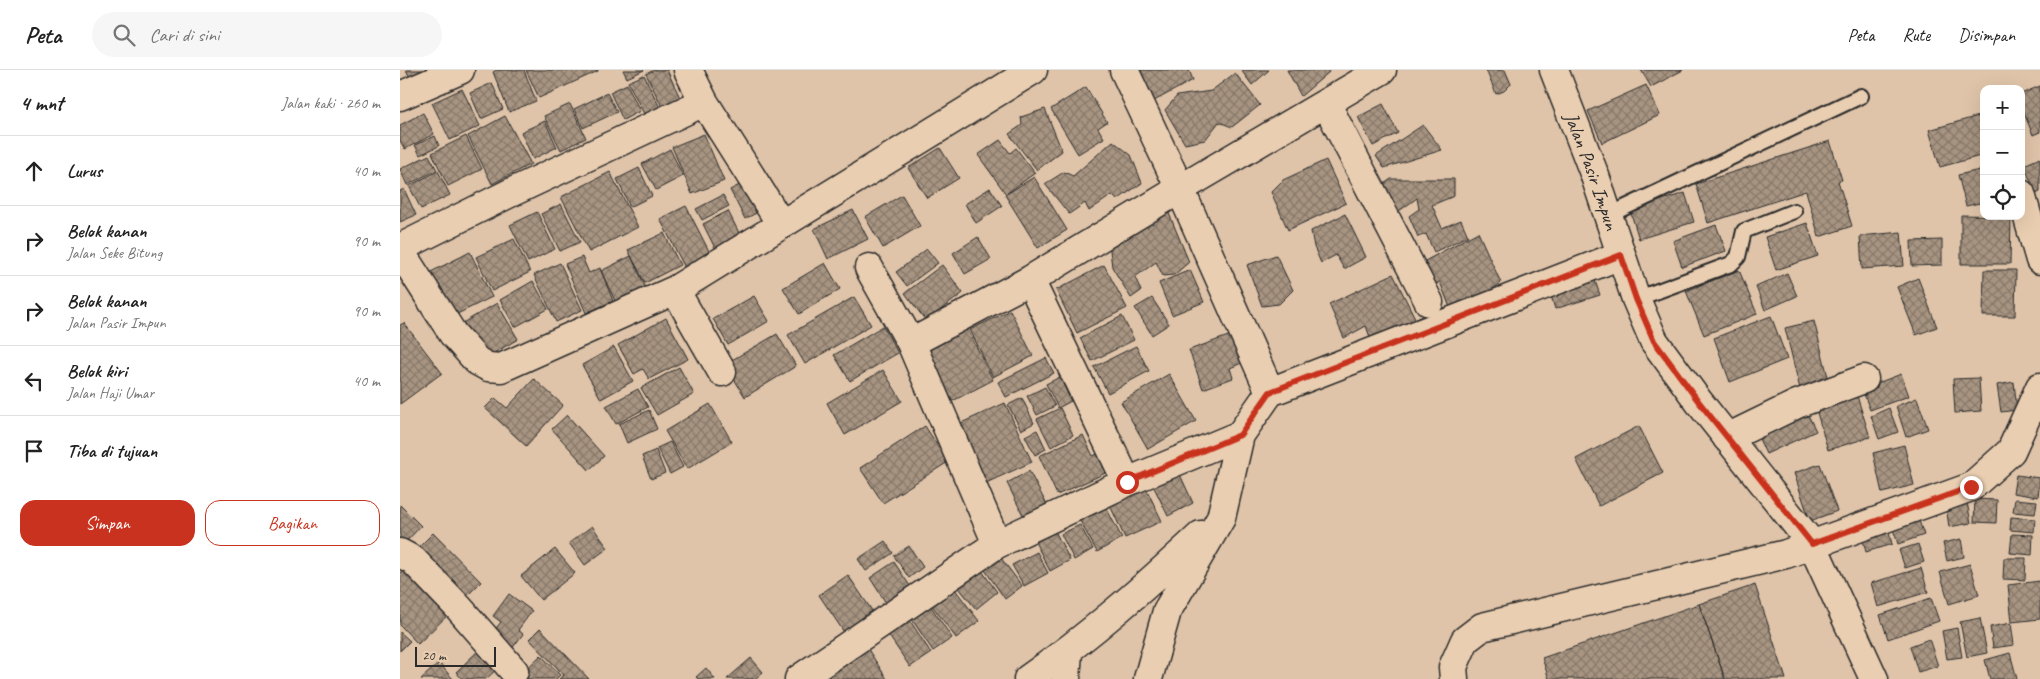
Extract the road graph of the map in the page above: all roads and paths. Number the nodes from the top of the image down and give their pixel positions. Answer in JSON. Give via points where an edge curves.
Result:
{"nodes":[{"id":1,"x":460,"y":70,"type":"edge"},
{"id":2,"x":688,"y":70,"type":"edge"},
{"id":3,"x":1124,"y":70,"type":"edge"},
{"id":4,"x":1382,"y":70,"type":"edge"},
{"id":5,"x":1554,"y":70,"type":"edge"},
{"id":6,"x":1022,"y":72,"type":"edge"},
{"id":7,"x":400,"y":96,"type":"edge"},
{"id":8,"x":1861,"y":96,"type":"dead end"},
{"id":9,"x":704,"y":102,"type":"junction"},
{"id":10,"x":1326,"y":103,"type":"junction"},
{"id":11,"x":1180,"y":189,"type":"junction"},
{"id":12,"x":2025,"y":208,"type":"edge"},
{"id":13,"x":1794,"y":211,"type":"dead end"},
{"id":14,"x":1607,"y":216,"type":"junction"},
{"id":15,"x":781,"y":224,"type":"junction"},
{"id":16,"x":400,"y":250,"type":"edge"},
{"id":17,"x":1621,"y":255,"type":"junction"},
{"id":18,"x":2040,"y":260,"type":"edge"},
{"id":19,"x":868,"y":268,"type":"dead end"},
{"id":20,"x":1030,"y":280,"type":"junction"},
{"id":21,"x":675,"y":290,"type":"junction"},
{"id":22,"x":1636,"y":299,"type":"junction"},
{"id":23,"x":1429,"y":302,"type":"dead end"},
{"id":24,"x":912,"y":343,"type":"junction"},
{"id":25,"x":722,"y":372,"type":"dead end"},
{"id":26,"x":1864,"y":378,"type":"dead end"},
{"id":27,"x":2040,"y":387,"type":"edge"},
{"id":28,"x":1270,"y":392,"type":"junction"},
{"id":29,"x":1240,"y":435,"type":"junction"},
{"id":30,"x":1727,"y":438,"type":"junction"},
{"id":31,"x":1127,"y":482,"type":"junction"},
{"id":32,"x":1221,"y":518,"type":"junction"},
{"id":33,"x":997,"y":544,"type":"junction"},
{"id":34,"x":1812,"y":544,"type":"junction"},
{"id":35,"x":400,"y":553,"type":"edge"},
{"id":36,"x":1068,"y":652,"type":"junction"},
{"id":37,"x":514,"y":671,"type":"dead end"},
{"id":38,"x":799,"y":679,"type":"edge"},
{"id":39,"x":1028,"y":679,"type":"edge"},
{"id":40,"x":1066,"y":679,"type":"edge"},
{"id":41,"x":1148,"y":679,"type":"edge"},
{"id":42,"x":1454,"y":679,"type":"edge"},
{"id":43,"x":1874,"y":679,"type":"edge"}],
"edges":[{"from":1,"to":7,"type":"street"},
{"from":2,"to":9,"type":"street"},
{"from":3,"to":11,"type":"street"},
{"from":4,"to":10,"type":"street"},
{"from":5,"to":14,"type":"street","name":"Jalan Pasir Impun"},
{"from":6,"to":15,"type":"street"},
{"from":8,"to":14,"type":"lane"},
{"from":9,"to":15,"type":"street"},
{"from":9,"to":16,"type":"street","via":[[508,194]]},
{"from":10,"to":11,"type":"street"},
{"from":10,"to":23,"type":"street"},
{"from":11,"to":20,"type":"street"},
{"from":11,"to":28,"type":"street"},
{"from":12,"to":18,"type":"street"},
{"from":13,"to":22,"type":"lane","via":[[1744,231],[1738,257],[1731,264]]},
{"from":14,"to":17,"type":"street","name":"Jalan Pasir Impun"},
{"from":15,"to":21,"type":"street"},
{"from":16,"to":21,"type":"street","via":[[453,334],[477,361],[488,367],[500,368]]},
{"from":17,"to":22,"type":"street","name":"Jalan Pasir Impun"},
{"from":17,"to":28,"type":"street"},
{"from":19,"to":24,"type":"street"},
{"from":20,"to":24,"type":"street"},
{"from":20,"to":31,"type":"street"},
{"from":21,"to":25,"type":"street"},
{"from":22,"to":30,"type":"street","name":"Jalan Pasir Impun","via":[[1654,341]]},
{"from":24,"to":33,"type":"street"},
{"from":26,"to":30,"type":"street","via":[[1797,404]]},
{"from":27,"to":34,"type":"street","via":[[2011,451],[1971,487]]},
{"from":28,"to":29,"type":"street"},
{"from":29,"to":31,"type":"street"},
{"from":29,"to":32,"type":"street"},
{"from":30,"to":34,"type":"street","name":"Jalan Pasir Impun"},
{"from":31,"to":33,"type":"street"},
{"from":32,"to":36,"type":"street"},
{"from":32,"to":41,"type":"street","via":[[1167,611]]},
{"from":33,"to":38,"type":"street"},
{"from":34,"to":42,"type":"street","via":[[1786,554],[1482,627],[1465,640],[1453,667]]},
{"from":34,"to":43,"type":"street","name":"Jalan Pasir Impun"},
{"from":35,"to":37,"type":"street","via":[[413,560]]},
{"from":36,"to":39,"type":"street"},
{"from":36,"to":40,"type":"street"}]}
